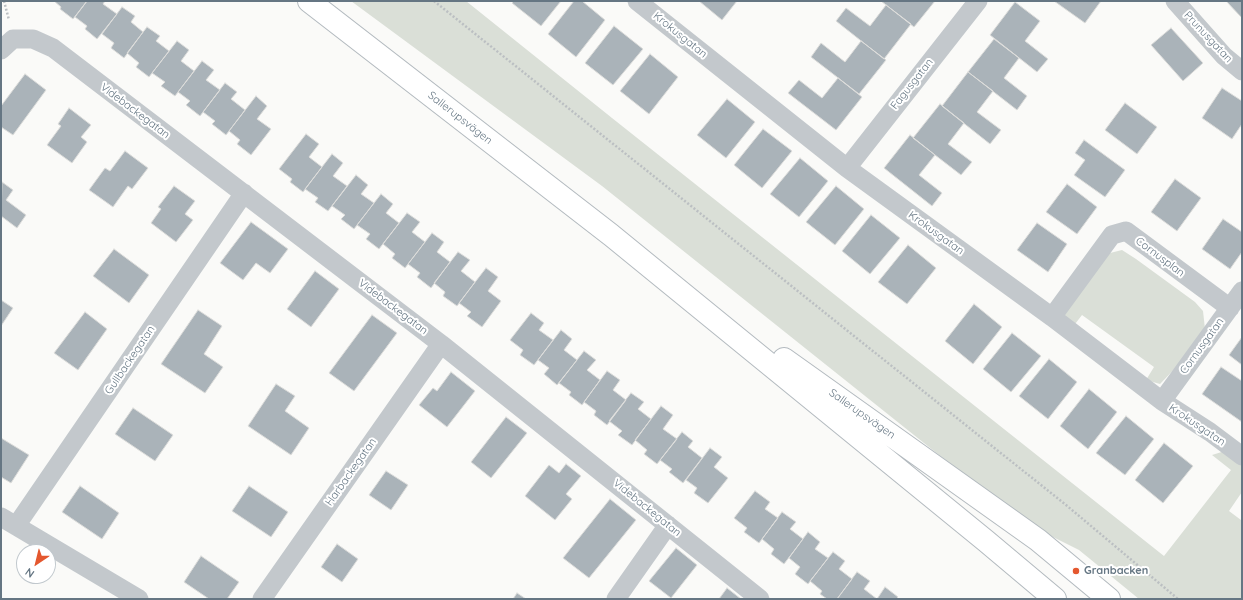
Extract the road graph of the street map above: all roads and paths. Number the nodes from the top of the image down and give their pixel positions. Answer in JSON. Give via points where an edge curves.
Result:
{"nodes":[{"id":1,"x":309,"y":1,"type":"edge"},
{"id":2,"x":434,"y":1,"type":"edge"},
{"id":3,"x":978,"y":1,"type":"edge"},
{"id":4,"x":1175,"y":1,"type":"edge"},
{"id":5,"x":647,"y":4,"type":"edge"},
{"id":6,"x":7,"y":44,"type":"edge"},
{"id":7,"x":1242,"y":71,"type":"edge"},
{"id":8,"x":847,"y":168,"type":"junction"},
{"id":9,"x":244,"y":193,"type":"junction"},
{"id":10,"x":610,"y":235,"type":"junction"},
{"id":11,"x":1242,"y":291,"type":"edge"},
{"id":12,"x":1230,"y":308,"type":"junction"},
{"id":13,"x":1052,"y":317,"type":"junction"},
{"id":14,"x":441,"y":344,"type":"junction"},
{"id":15,"x":1162,"y":401,"type":"junction"},
{"id":16,"x":1242,"y":456,"type":"edge"},
{"id":17,"x":8,"y":522,"type":"edge"},
{"id":18,"x":668,"y":525,"type":"junction"},
{"id":19,"x":139,"y":599,"type":"edge"},
{"id":20,"x":262,"y":599,"type":"edge"},
{"id":21,"x":616,"y":599,"type":"edge"},
{"id":22,"x":760,"y":599,"type":"edge"},
{"id":23,"x":1055,"y":599,"type":"edge"},
{"id":24,"x":1109,"y":599,"type":"edge"},
{"id":25,"x":1178,"y":599,"type":"edge"}],
"edges":[{"from":1,"to":10,"type":"main road","name":"Sallerupsvägen"},
{"from":2,"to":25,"type":"path","via":[[1066,504]]},
{"from":3,"to":8,"type":"street","name":"Fagusgatan"},
{"from":4,"to":7,"type":"street","name":"Prunusgatan","via":[[1224,56]]},
{"from":5,"to":8,"type":"street","name":"Krokusgatan"},
{"from":6,"to":9,"type":"street","name":"Videbackegatan","via":[[33,39],[53,48]]},
{"from":8,"to":13,"type":"street","name":"Krokusgatan"},
{"from":9,"to":14,"type":"street","name":"Videbackegatan"},
{"from":9,"to":17,"type":"street","name":"Gullbackegatan"},
{"from":10,"to":23,"type":"main road","name":"Sallerupsvägen"},
{"from":10,"to":24,"type":"main road","name":"Sallerupsvägen","via":[[1038,540]]},
{"from":11,"to":12,"type":"street","name":"Cornusgatan"},
{"from":12,"to":13,"type":"street","name":"Cornusplan","via":[[1126,231],[1112,235]]},
{"from":12,"to":15,"type":"street","name":"Cornusgatan"},
{"from":13,"to":15,"type":"street","name":"Krokusgatan"},
{"from":14,"to":18,"type":"street","name":"Videbackegatan"},
{"from":14,"to":20,"type":"street","name":"Harbackegatan"},
{"from":15,"to":16,"type":"street","name":"Krokusgatan"},
{"from":17,"to":19,"type":"street"},
{"from":18,"to":21,"type":"street"},
{"from":18,"to":22,"type":"street","name":"Videbackegatan"}]}
